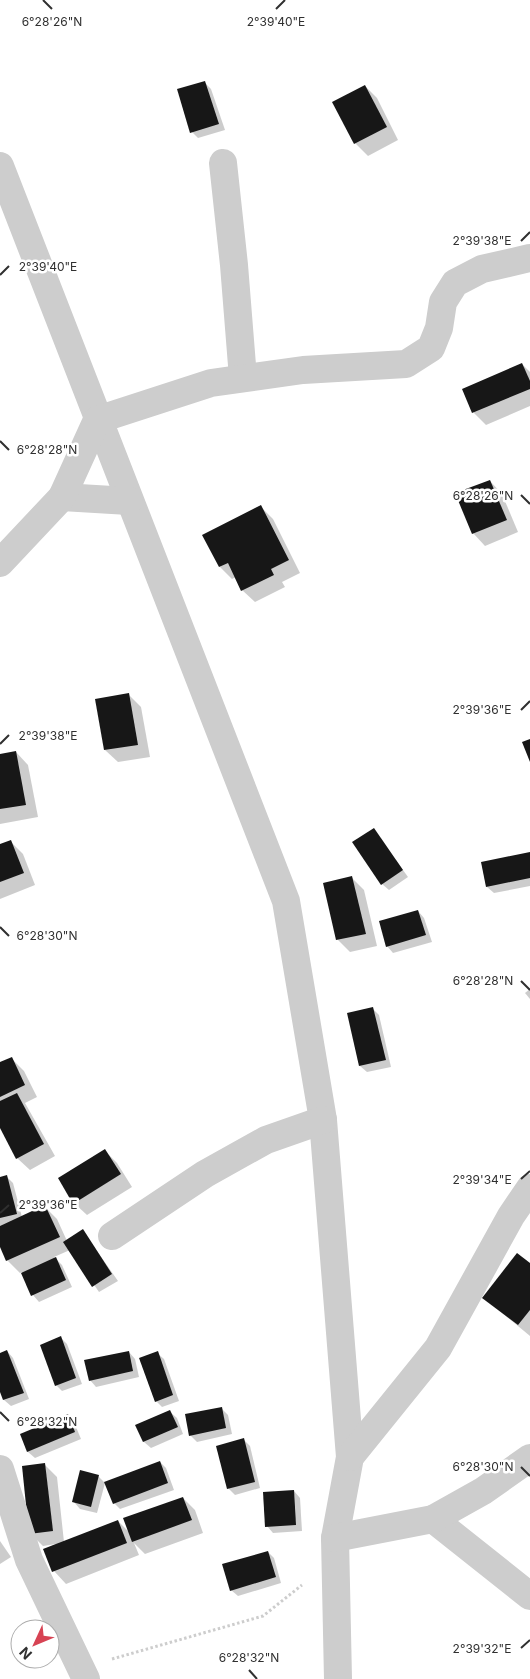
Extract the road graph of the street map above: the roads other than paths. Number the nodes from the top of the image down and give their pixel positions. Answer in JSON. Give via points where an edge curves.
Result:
{"nodes":[{"id":1,"x":222,"y":163,"type":"dead end"},
{"id":2,"x":0,"y":166,"type":"edge"},
{"id":3,"x":530,"y":258,"type":"edge"},
{"id":4,"x":243,"y":378,"type":"junction"},
{"id":5,"x":97,"y":420,"type":"junction"},
{"id":6,"x":62,"y":497,"type":"junction"},
{"id":7,"x":129,"y":501,"type":"junction"},
{"id":8,"x":0,"y":563,"type":"edge"},
{"id":9,"x":323,"y":1120,"type":"junction"},
{"id":10,"x":530,"y":1188,"type":"edge"},
{"id":11,"x":112,"y":1236,"type":"dead end"},
{"id":12,"x":350,"y":1457,"type":"junction"},
{"id":13,"x":530,"y":1458,"type":"edge"},
{"id":14,"x":0,"y":1468,"type":"edge"},
{"id":15,"x":433,"y":1519,"type":"junction"},
{"id":16,"x":335,"y":1538,"type":"junction"},
{"id":17,"x":530,"y":1596,"type":"edge"},
{"id":18,"x":84,"y":1674,"type":"edge"},
{"id":19,"x":338,"y":1679,"type":"edge"}],
"edges":[{"from":1,"to":4,"type":"street"},
{"from":2,"to":5,"type":"street"},
{"from":3,"to":4,"type":"street","via":[[482,269],[455,283],[444,302],[432,348],[406,364],[303,370]]},
{"from":4,"to":5,"type":"street","via":[[211,382]]},
{"from":5,"to":6,"type":"street"},
{"from":5,"to":7,"type":"street"},
{"from":6,"to":7,"type":"street"},
{"from":6,"to":8,"type":"street"},
{"from":7,"to":9,"type":"street","via":[[286,901]]},
{"from":9,"to":11,"type":"street","via":[[266,1140],[205,1174]]},
{"from":9,"to":12,"type":"street"},
{"from":10,"to":12,"type":"street","via":[[511,1216],[438,1348]]},
{"from":12,"to":16,"type":"street"},
{"from":13,"to":15,"type":"street","via":[[483,1491]]},
{"from":14,"to":18,"type":"street","via":[[29,1560]]},
{"from":15,"to":16,"type":"street"},
{"from":15,"to":17,"type":"street"},
{"from":16,"to":19,"type":"street"}]}
